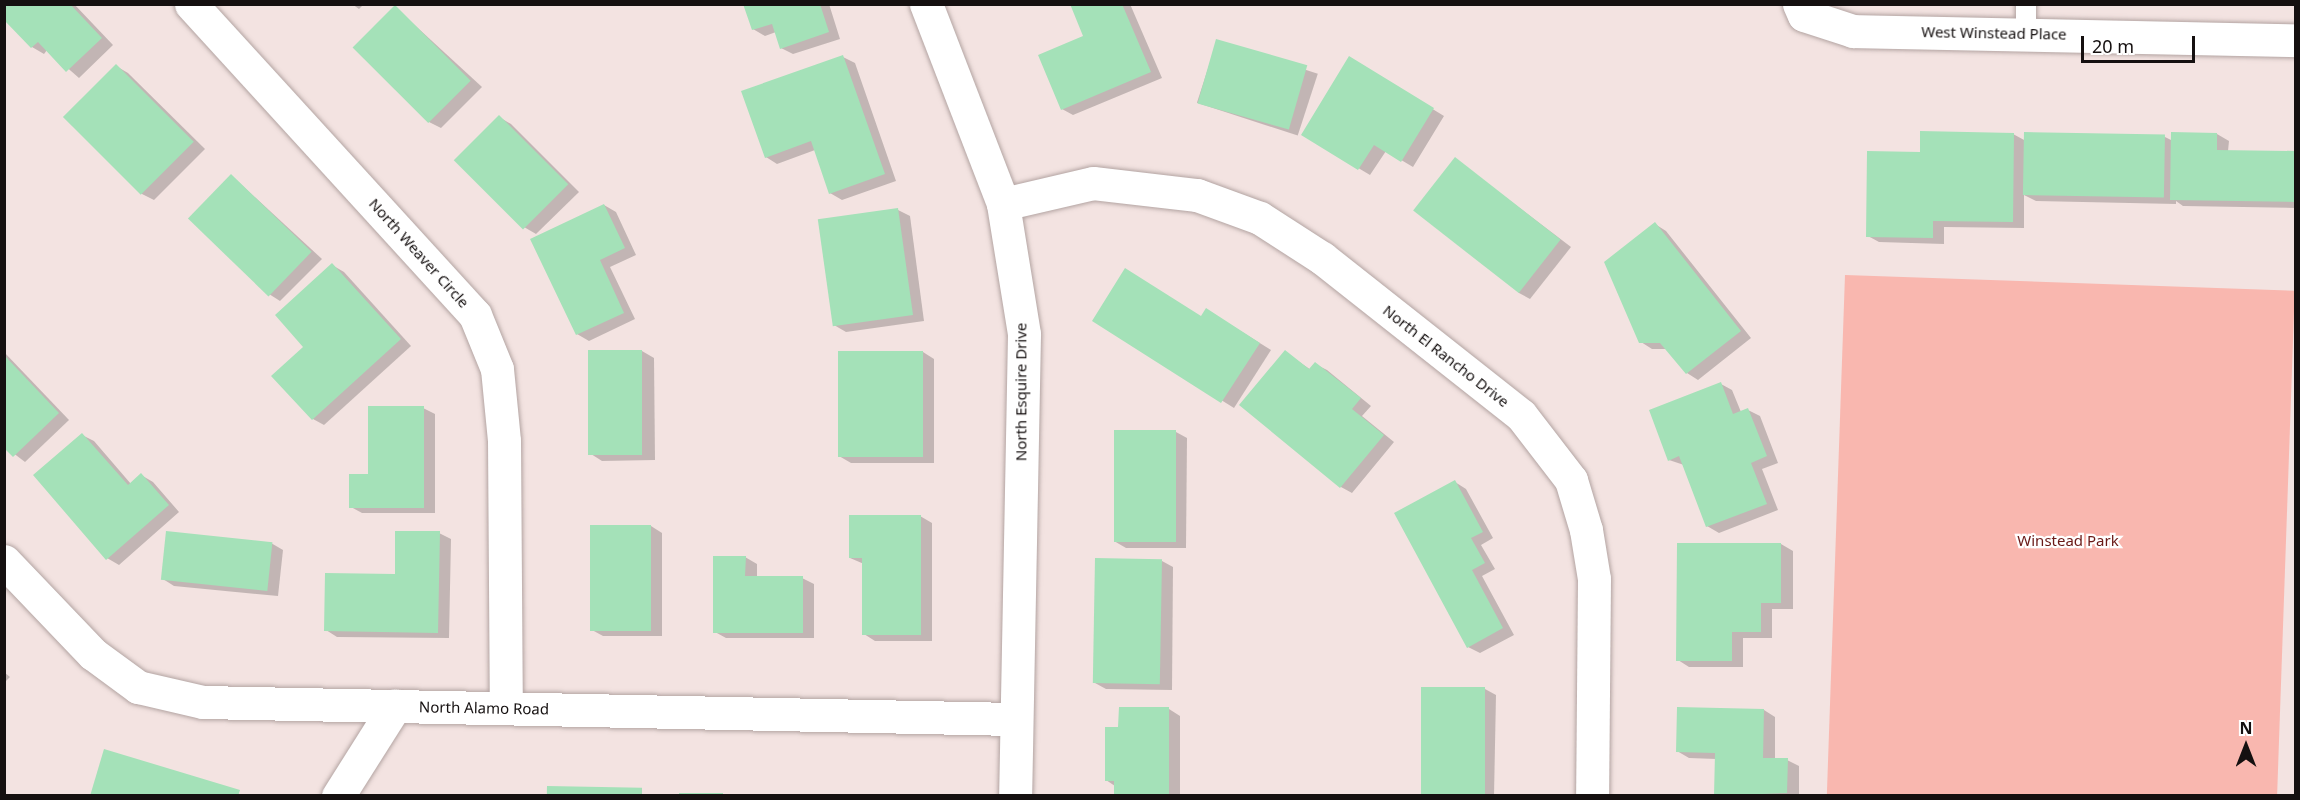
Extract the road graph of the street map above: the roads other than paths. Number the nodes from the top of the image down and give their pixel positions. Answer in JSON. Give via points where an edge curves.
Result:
{"nodes":[{"id":1,"x":191,"y":4,"type":"edge"},
{"id":2,"x":926,"y":4,"type":"edge"},
{"id":3,"x":1802,"y":10,"type":"edge"},
{"id":4,"x":2026,"y":19,"type":"edge"},
{"id":5,"x":2295,"y":40,"type":"edge"},
{"id":6,"x":1003,"y":204,"type":"junction"},
{"id":7,"x":4,"y":561,"type":"edge"},
{"id":8,"x":395,"y":706,"type":"junction"},
{"id":9,"x":506,"y":708,"type":"junction"},
{"id":10,"x":1016,"y":719,"type":"junction"},
{"id":11,"x":338,"y":795,"type":"edge"},
{"id":12,"x":1015,"y":795,"type":"edge"},
{"id":13,"x":1592,"y":795,"type":"edge"}],
"edges":[{"from":1,"to":9,"type":"street","name":"North Weaver Circle","via":[[475,315],[497,369],[504,441]]},
{"from":2,"to":6,"type":"street","name":"North Esquire Drive"},
{"from":3,"to":4,"type":"street","name":"West Winstead Place","via":[[1853,31]]},
{"from":4,"to":5,"type":"street","name":"West Winstead Place"},
{"from":6,"to":10,"type":"street","name":"North Esquire Drive","via":[[1024,334]]},
{"from":6,"to":13,"type":"street","name":"North El Rancho Drive","via":[[1093,183],[1197,195],[1260,218],[1322,258],[1521,415],[1571,480],[1586,530],[1594,579]]},
{"from":7,"to":8,"type":"street","name":"North Alamo Road","via":[[93,654],[138,687],[203,702]]},
{"from":8,"to":9,"type":"street","name":"North Alamo Road"},
{"from":8,"to":11,"type":"street"},
{"from":9,"to":10,"type":"street","name":"North Alamo Road"},
{"from":10,"to":12,"type":"street","name":"North Esquire Drive"}]}
